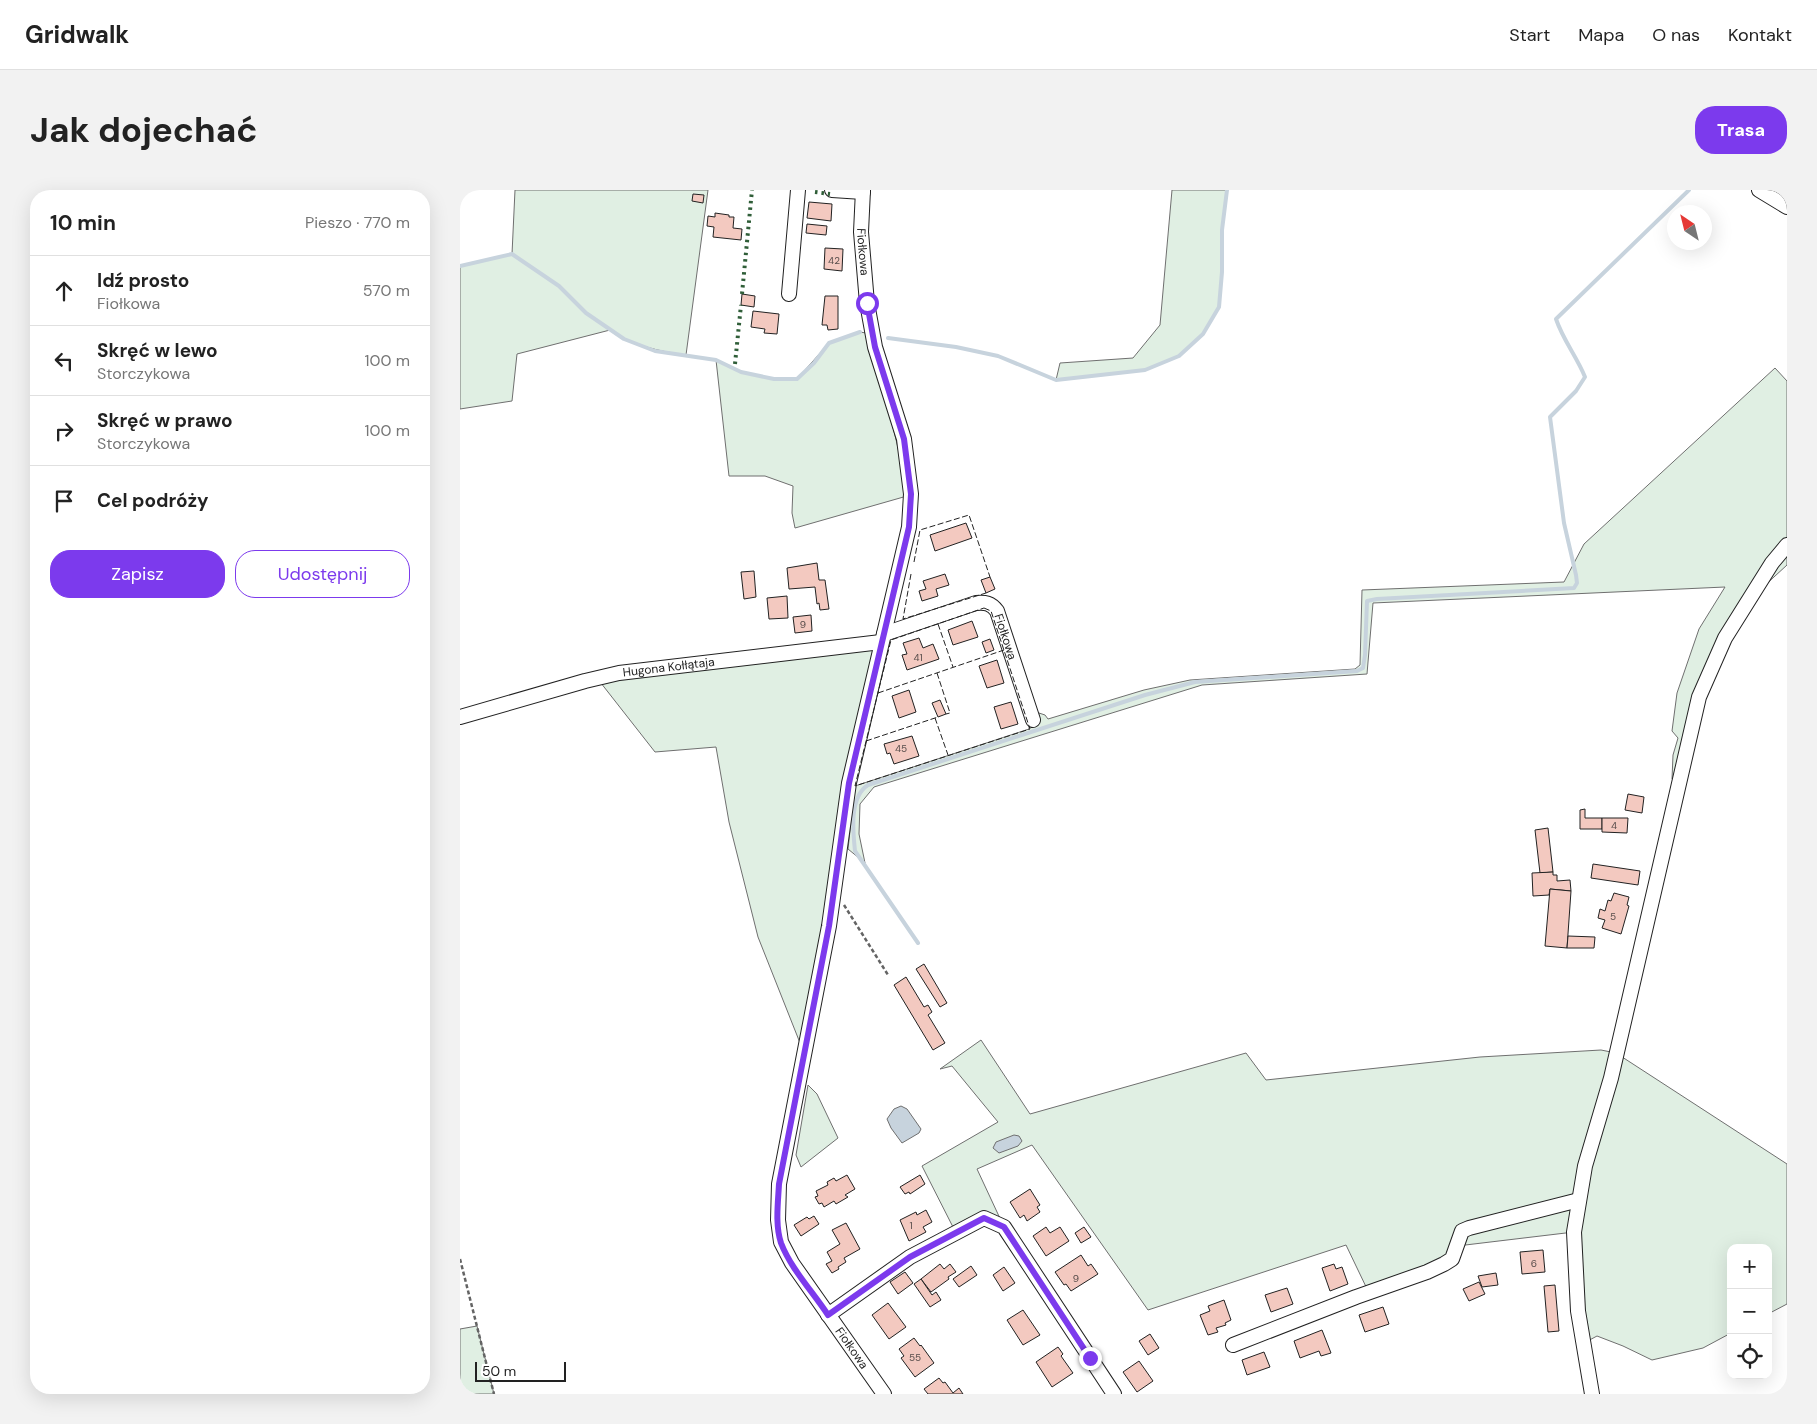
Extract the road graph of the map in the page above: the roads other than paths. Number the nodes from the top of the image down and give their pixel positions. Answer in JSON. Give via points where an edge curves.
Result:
{"nodes":[{"id":1,"x":798,"y":190,"type":"edge"},
{"id":2,"x":832,"y":190,"type":"edge"},
{"id":3,"x":1759,"y":190,"type":"edge"},
{"id":4,"x":863,"y":191,"type":"edge"},
{"id":5,"x":1787,"y":207,"type":"edge"},
{"id":6,"x":789,"y":294,"type":"dead end"},
{"id":7,"x":1787,"y":545,"type":"edge"},
{"id":8,"x":882,"y":638,"type":"junction"},
{"id":9,"x":460,"y":717,"type":"edge"},
{"id":10,"x":1033,"y":720,"type":"dead end"},
{"id":11,"x":1579,"y":1200,"type":"junction"},
{"id":12,"x":828,"y":1315,"type":"junction"},
{"id":13,"x":1233,"y":1345,"type":"dead end"},
{"id":14,"x":884,"y":1394,"type":"edge"},
{"id":15,"x":1114,"y":1394,"type":"edge"},
{"id":16,"x":1592,"y":1394,"type":"edge"}],
"edges":[{"from":1,"to":6,"type":"street"},
{"from":2,"to":4,"type":"street","name":"Fiołkowa"},
{"from":3,"to":5,"type":"street"},
{"from":4,"to":8,"type":"street","name":"Fiołkowa","via":[[861,232],[867,303],[875,347],[904,439],[911,494],[909,527]]},
{"from":7,"to":11,"type":"street","via":[[1725,638],[1699,697]]},
{"from":8,"to":9,"type":"street","name":"Hugona Kołłątaja","via":[[619,673]]},
{"from":8,"to":10,"type":"street","name":"Fiołkowa","via":[[976,603],[988,603],[997,610]]},
{"from":8,"to":12,"type":"street","name":"Fiołkowa","via":[[849,783],[829,926],[779,1184],[781,1242]]},
{"from":11,"to":13,"type":"street","via":[[1469,1228],[1462,1231],[1452,1259],[1444,1264]]},
{"from":11,"to":16,"type":"street","via":[[1574,1232],[1578,1312]]},
{"from":12,"to":14,"type":"street","name":"Fiołkowa"},
{"from":12,"to":15,"type":"street","via":[[910,1257],[984,1218],[1004,1227]]}]}
